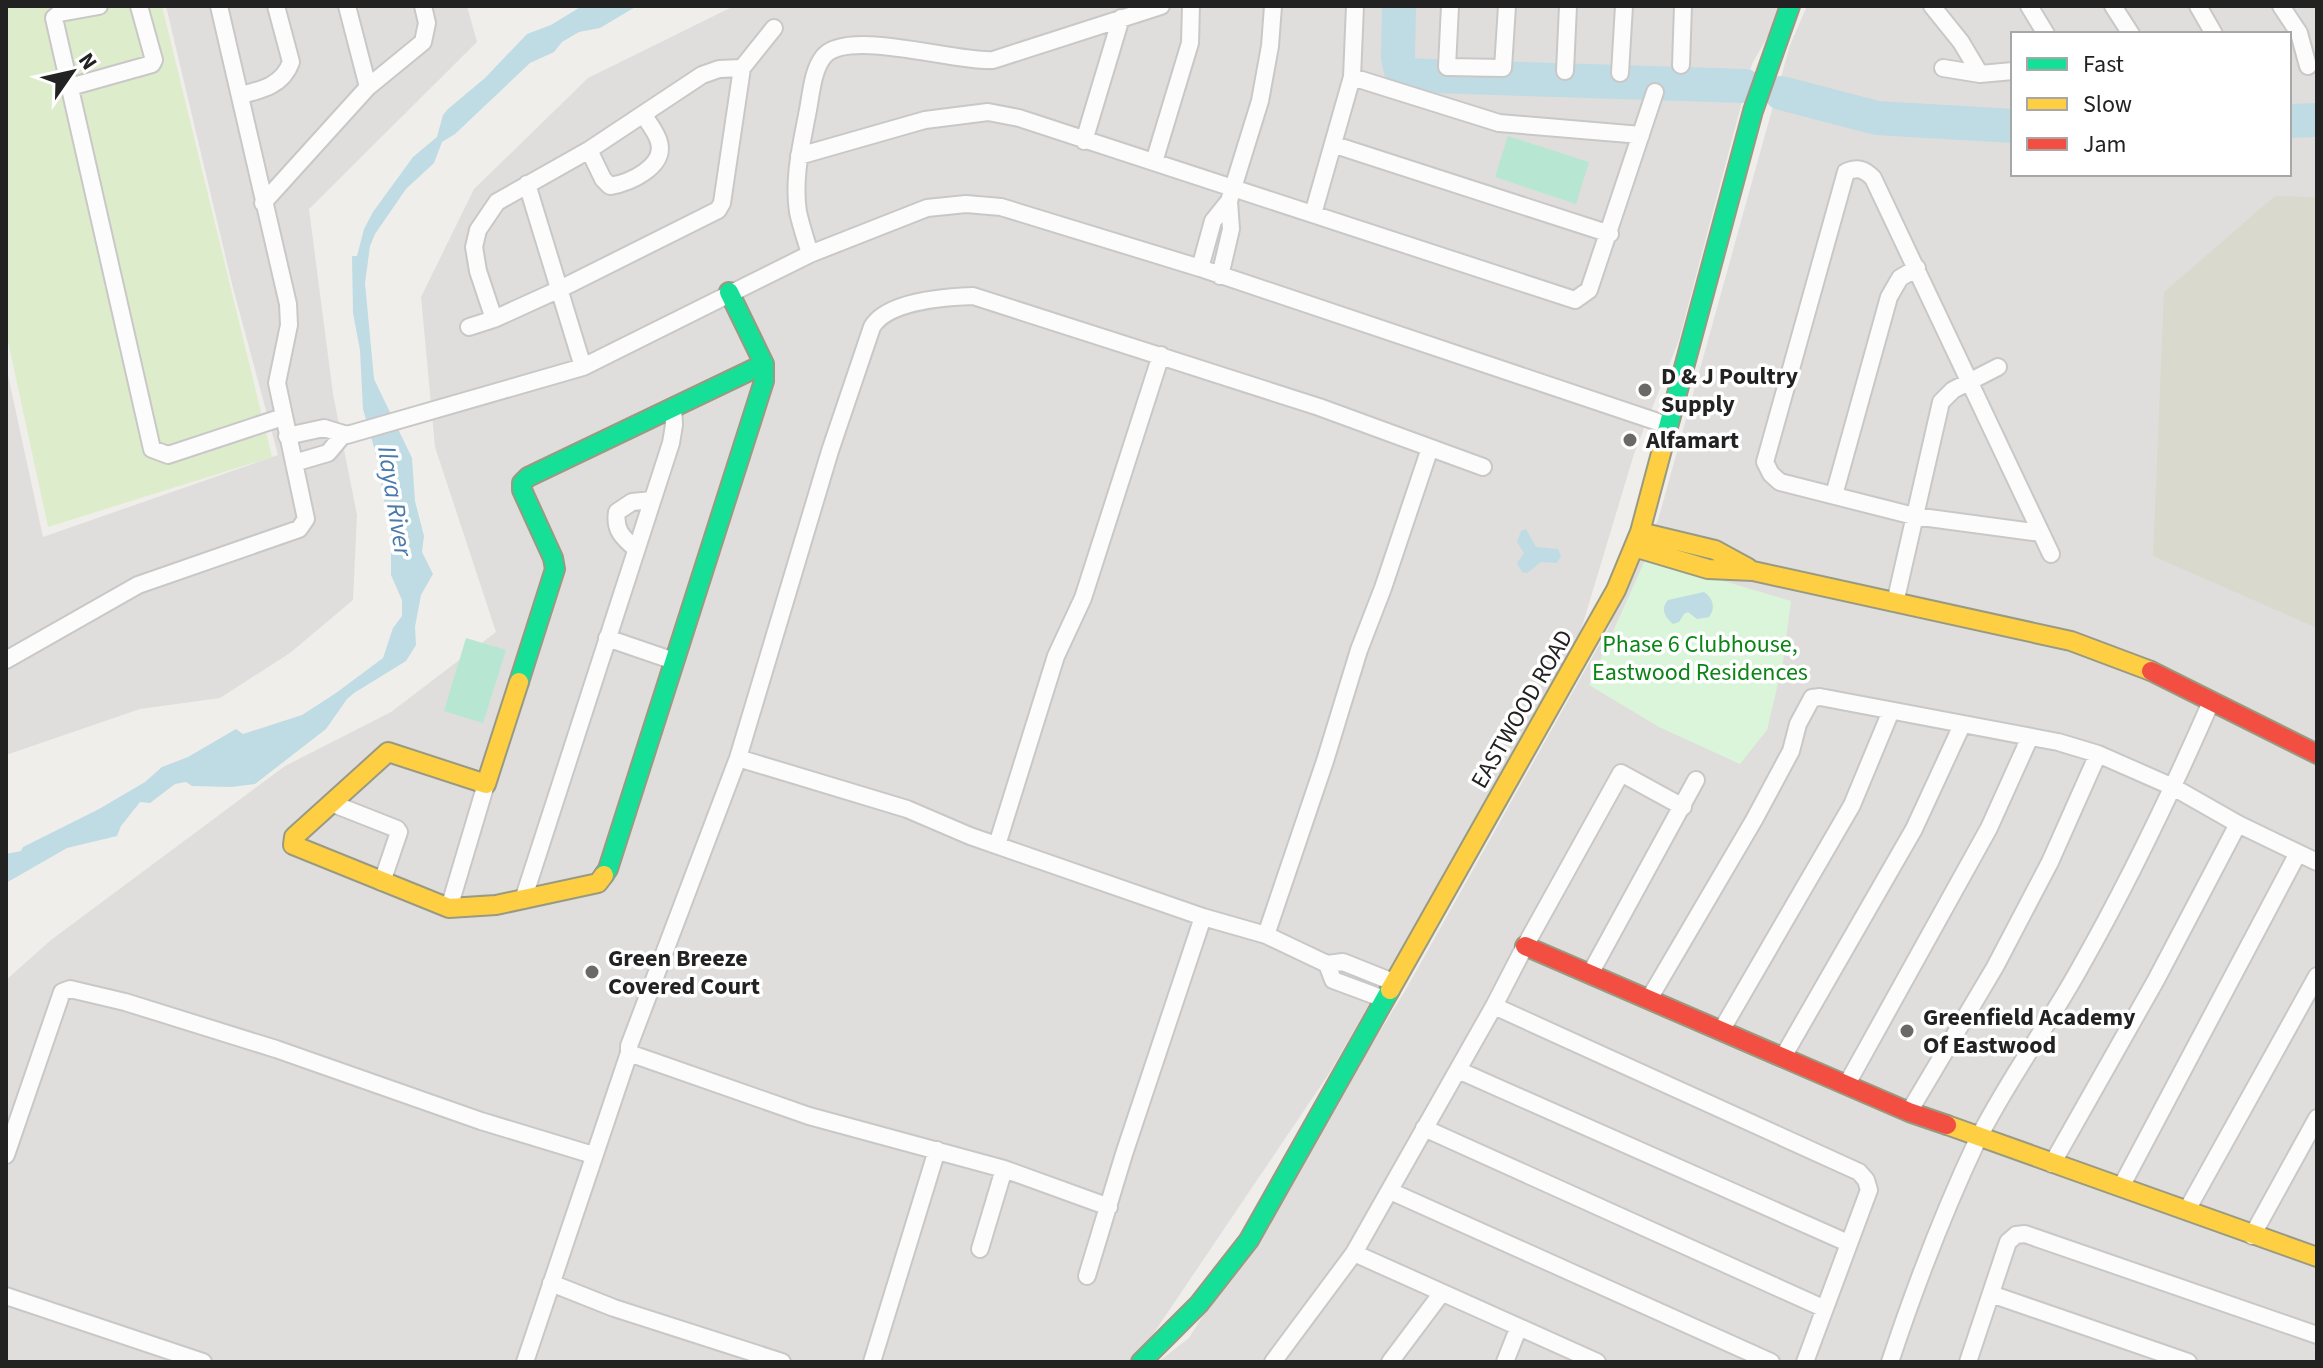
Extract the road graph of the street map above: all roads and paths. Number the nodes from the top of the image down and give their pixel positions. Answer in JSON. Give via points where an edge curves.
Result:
{"nodes":[{"id":1,"x":99,"y":6,"type":"edge"},
{"id":2,"x":139,"y":6,"type":"edge"},
{"id":3,"x":219,"y":6,"type":"edge"},
{"id":4,"x":276,"y":6,"type":"edge"},
{"id":5,"x":347,"y":6,"type":"edge"},
{"id":6,"x":423,"y":6,"type":"edge"},
{"id":7,"x":1161,"y":6,"type":"edge"},
{"id":8,"x":1191,"y":6,"type":"edge"},
{"id":9,"x":1273,"y":6,"type":"edge"},
{"id":10,"x":1355,"y":6,"type":"edge"},
{"id":11,"x":1450,"y":6,"type":"edge"},
{"id":12,"x":1507,"y":6,"type":"edge"},
{"id":13,"x":1568,"y":6,"type":"edge"},
{"id":14,"x":1624,"y":6,"type":"edge"},
{"id":15,"x":1683,"y":6,"type":"edge"},
{"id":16,"x":1790,"y":6,"type":"edge"},
{"id":17,"x":1932,"y":6,"type":"edge"},
{"id":18,"x":2029,"y":6,"type":"edge"},
{"id":19,"x":2113,"y":6,"type":"edge"},
{"id":20,"x":2198,"y":6,"type":"edge"},
{"id":21,"x":2281,"y":6,"type":"edge"},
{"id":22,"x":1121,"y":18,"type":"junction"},
{"id":23,"x":774,"y":28,"type":"dead end"},
{"id":24,"x":2045,"y":32,"type":"edge"},
{"id":25,"x":2130,"y":32,"type":"edge"},
{"id":26,"x":2213,"y":32,"type":"edge"},
{"id":27,"x":1681,"y":65,"type":"dead end"},
{"id":28,"x":2312,"y":66,"type":"edge"},
{"id":29,"x":2291,"y":67,"type":"edge"},
{"id":30,"x":742,"y":68,"type":"junction"},
{"id":31,"x":1943,"y":68,"type":"dead end"},
{"id":32,"x":1565,"y":71,"type":"dead end"},
{"id":33,"x":2011,"y":71,"type":"edge"},
{"id":34,"x":1620,"y":73,"type":"dead end"},
{"id":35,"x":1980,"y":74,"type":"junction"},
{"id":36,"x":1352,"y":77,"type":"junction"},
{"id":37,"x":70,"y":87,"type":"junction"},
{"id":38,"x":368,"y":87,"type":"junction"},
{"id":39,"x":1655,"y":92,"type":"dead end"},
{"id":40,"x":241,"y":95,"type":"junction"},
{"id":41,"x":643,"y":114,"type":"junction"},
{"id":42,"x":1641,"y":135,"type":"junction"},
{"id":43,"x":1084,"y":141,"type":"junction"},
{"id":44,"x":1335,"y":145,"type":"junction"},
{"id":45,"x":589,"y":150,"type":"junction"},
{"id":46,"x":799,"y":156,"type":"junction"},
{"id":47,"x":1154,"y":162,"type":"junction"},
{"id":48,"x":527,"y":184,"type":"junction"},
{"id":49,"x":1232,"y":195,"type":"junction"},
{"id":50,"x":263,"y":203,"type":"junction"},
{"id":51,"x":1313,"y":214,"type":"junction"},
{"id":52,"x":1610,"y":234,"type":"junction"},
{"id":53,"x":810,"y":254,"type":"junction"},
{"id":54,"x":1200,"y":268,"type":"junction"},
{"id":55,"x":1917,"y":268,"type":"junction"},
{"id":56,"x":1220,"y":276,"type":"junction"},
{"id":57,"x":560,"y":289,"type":"junction"},
{"id":58,"x":729,"y":292,"type":"junction"},
{"id":59,"x":494,"y":319,"type":"junction"},
{"id":60,"x":469,"y":327,"type":"dead end"},
{"id":61,"x":1161,"y":355,"type":"junction"},
{"id":62,"x":764,"y":364,"type":"junction"},
{"id":63,"x":583,"y":367,"type":"junction"},
{"id":64,"x":1998,"y":367,"type":"dead end"},
{"id":65,"x":1969,"y":381,"type":"junction"},
{"id":66,"x":673,"y":407,"type":"junction"},
{"id":67,"x":283,"y":417,"type":"junction"},
{"id":68,"x":1667,"y":425,"type":"junction"},
{"id":69,"x":348,"y":434,"type":"junction"},
{"id":70,"x":287,"y":436,"type":"junction"},
{"id":71,"x":1430,"y":448,"type":"junction"},
{"id":72,"x":294,"y":463,"type":"junction"},
{"id":73,"x":1483,"y":467,"type":"dead end"},
{"id":74,"x":1834,"y":495,"type":"junction"},
{"id":75,"x":652,"y":500,"type":"junction"},
{"id":76,"x":1914,"y":516,"type":"junction"},
{"id":77,"x":2041,"y":533,"type":"junction"},
{"id":78,"x":1637,"y":539,"type":"junction"},
{"id":79,"x":636,"y":549,"type":"junction"},
{"id":80,"x":2051,"y":554,"type":"dead end"},
{"id":81,"x":1895,"y":603,"type":"junction"},
{"id":82,"x":607,"y":638,"type":"junction"},
{"id":83,"x":6,"y":659,"type":"edge"},
{"id":84,"x":674,"y":661,"type":"junction"},
{"id":85,"x":2211,"y":702,"type":"junction"},
{"id":86,"x":1891,"y":711,"type":"junction"},
{"id":87,"x":1962,"y":725,"type":"junction"},
{"id":88,"x":2030,"y":737,"type":"junction"},
{"id":89,"x":2098,"y":754,"type":"junction"},
{"id":90,"x":2317,"y":754,"type":"edge"},
{"id":91,"x":738,"y":758,"type":"junction"},
{"id":92,"x":1696,"y":780,"type":"dead end"},
{"id":93,"x":486,"y":784,"type":"junction"},
{"id":94,"x":2173,"y":787,"type":"junction"},
{"id":95,"x":331,"y":803,"type":"junction"},
{"id":96,"x":1683,"y":807,"type":"junction"},
{"id":97,"x":2238,"y":824,"type":"junction"},
{"id":98,"x":997,"y":845,"type":"junction"},
{"id":99,"x":2298,"y":853,"type":"junction"},
{"id":100,"x":2317,"y":862,"type":"edge"},
{"id":101,"x":382,"y":882,"type":"junction"},
{"id":102,"x":523,"y":900,"type":"junction"},
{"id":103,"x":449,"y":908,"type":"junction"},
{"id":104,"x":1203,"y":917,"type":"junction"},
{"id":105,"x":1266,"y":935,"type":"junction"},
{"id":106,"x":1525,"y":946,"type":"junction"},
{"id":107,"x":1327,"y":964,"type":"junction"},
{"id":108,"x":1590,"y":974,"type":"junction"},
{"id":109,"x":2317,"y":976,"type":"edge"},
{"id":110,"x":1393,"y":982,"type":"junction"},
{"id":111,"x":1384,"y":999,"type":"junction"},
{"id":112,"x":1649,"y":999,"type":"junction"},
{"id":113,"x":1494,"y":1006,"type":"junction"},
{"id":114,"x":1721,"y":1031,"type":"junction"},
{"id":115,"x":629,"y":1053,"type":"junction"},
{"id":116,"x":1783,"y":1057,"type":"junction"},
{"id":117,"x":1458,"y":1070,"type":"junction"},
{"id":118,"x":1847,"y":1084,"type":"junction"},
{"id":119,"x":1909,"y":1112,"type":"junction"},
{"id":120,"x":2317,"y":1118,"type":"edge"},
{"id":121,"x":1424,"y":1128,"type":"junction"},
{"id":122,"x":1978,"y":1139,"type":"junction"},
{"id":123,"x":937,"y":1150,"type":"junction"},
{"id":124,"x":6,"y":1155,"type":"edge"},
{"id":125,"x":593,"y":1155,"type":"junction"},
{"id":126,"x":2052,"y":1164,"type":"junction"},
{"id":127,"x":1004,"y":1169,"type":"junction"},
{"id":128,"x":2121,"y":1187,"type":"junction"},
{"id":129,"x":1390,"y":1191,"type":"junction"},
{"id":130,"x":1109,"y":1207,"type":"junction"},
{"id":131,"x":2187,"y":1210,"type":"junction"},
{"id":132,"x":2252,"y":1236,"type":"junction"},
{"id":133,"x":1848,"y":1243,"type":"junction"},
{"id":134,"x":980,"y":1249,"type":"dead end"},
{"id":135,"x":1354,"y":1253,"type":"junction"},
{"id":136,"x":2317,"y":1256,"type":"edge"},
{"id":137,"x":1087,"y":1276,"type":"dead end"},
{"id":138,"x":551,"y":1283,"type":"junction"},
{"id":139,"x":1441,"y":1294,"type":"junction"},
{"id":140,"x":1991,"y":1294,"type":"junction"},
{"id":141,"x":6,"y":1296,"type":"edge"},
{"id":142,"x":1823,"y":1308,"type":"junction"},
{"id":143,"x":1518,"y":1329,"type":"junction"},
{"id":144,"x":2317,"y":1335,"type":"edge"},
{"id":145,"x":1973,"y":1360,"type":"edge"},
{"id":146,"x":203,"y":1362,"type":"edge"},
{"id":147,"x":525,"y":1362,"type":"edge"},
{"id":148,"x":782,"y":1362,"type":"edge"},
{"id":149,"x":872,"y":1362,"type":"edge"},
{"id":150,"x":1141,"y":1362,"type":"edge"},
{"id":151,"x":1273,"y":1362,"type":"edge"},
{"id":152,"x":1390,"y":1362,"type":"edge"},
{"id":153,"x":1505,"y":1362,"type":"edge"},
{"id":154,"x":1597,"y":1362,"type":"edge"},
{"id":155,"x":1771,"y":1362,"type":"edge"},
{"id":156,"x":1805,"y":1362,"type":"edge"},
{"id":157,"x":1890,"y":1362,"type":"edge"},
{"id":158,"x":2188,"y":1362,"type":"edge"}],
"edges":[{"from":1,"to":37,"type":"street","via":[[54,18]]},
{"from":2,"to":37,"type":"street","via":[[152,64]]},
{"from":3,"to":40,"type":"street"},
{"from":4,"to":40,"type":"street","via":[[291,62],[272,86]]},
{"from":5,"to":38,"type":"street"},
{"from":6,"to":38,"type":"street","via":[[423,42]]},
{"from":7,"to":22,"type":"street"},
{"from":8,"to":47,"type":"street","via":[[1190,43]]},
{"from":9,"to":49,"type":"street","via":[[1260,101]]},
{"from":10,"to":36,"type":"street"},
{"from":11,"to":12,"type":"street","via":[[1447,67],[1503,68]]},
{"from":13,"to":32,"type":"street"},
{"from":14,"to":34,"type":"street"},
{"from":15,"to":27,"type":"street"},
{"from":16,"to":68,"type":"street","name":"EASTWOOD ROAD","via":[[1753,111]]},
{"from":17,"to":35,"type":"street"},
{"from":18,"to":24,"type":"street"},
{"from":19,"to":25,"type":"street"},
{"from":20,"to":26,"type":"street"},
{"from":21,"to":28,"type":"street"},
{"from":22,"to":43,"type":"street"},
{"from":22,"to":46,"type":"street","via":[[993,60],[975,62],[869,46],[829,52],[817,68]]},
{"from":23,"to":30,"type":"street"},
{"from":28,"to":29,"type":"street"},
{"from":30,"to":41,"type":"street","via":[[702,75]]},
{"from":30,"to":57,"type":"street","via":[[718,210]]},
{"from":31,"to":35,"type":"street"},
{"from":33,"to":35,"type":"street"},
{"from":36,"to":42,"type":"street","via":[[1499,123]]},
{"from":36,"to":44,"type":"street"},
{"from":37,"to":67,"type":"street","via":[[152,449],[168,455]]},
{"from":38,"to":50,"type":"street"},
{"from":39,"to":42,"type":"street"},
{"from":40,"to":50,"type":"street"},
{"from":41,"to":45,"type":"street"},
{"from":41,"to":45,"type":"street","via":[[659,142],[652,167],[610,186]]},
{"from":42,"to":52,"type":"street"},
{"from":43,"to":46,"type":"street","via":[[988,112],[925,120]]},
{"from":43,"to":47,"type":"street"},
{"from":44,"to":51,"type":"street"},
{"from":44,"to":52,"type":"street"},
{"from":45,"to":48,"type":"street"},
{"from":46,"to":53,"type":"street","via":[[798,213]]},
{"from":47,"to":49,"type":"street"},
{"from":48,"to":57,"type":"street"},
{"from":48,"to":59,"type":"street","via":[[497,202],[478,230],[478,271]]},
{"from":49,"to":51,"type":"street"},
{"from":49,"to":54,"type":"street","via":[[1213,221]]},
{"from":49,"to":56,"type":"street"},
{"from":50,"to":67,"type":"street","via":[[288,304],[277,383]]},
{"from":51,"to":52,"type":"street","via":[[1575,300],[1589,290]]},
{"from":53,"to":54,"type":"street","via":[[927,208],[966,204],[1001,207]]},
{"from":53,"to":58,"type":"street"},
{"from":54,"to":56,"type":"street"},
{"from":55,"to":65,"type":"street"},
{"from":55,"to":74,"type":"street","via":[[1900,278],[1889,297]]},
{"from":55,"to":74,"type":"street","via":[[1873,178],[1865,170],[1846,172],[1765,462],[1780,482]]},
{"from":56,"to":68,"type":"street"},
{"from":57,"to":59,"type":"street"},
{"from":57,"to":63,"type":"street"},
{"from":58,"to":62,"type":"street"},
{"from":58,"to":63,"type":"street"},
{"from":59,"to":60,"type":"street"},
{"from":61,"to":71,"type":"street"},
{"from":61,"to":91,"type":"street","via":[[973,296],[945,297],[878,317],[830,451]]},
{"from":61,"to":98,"type":"street","via":[[1083,598],[1056,656]]},
{"from":62,"to":66,"type":"street"},
{"from":62,"to":84,"type":"street","via":[[764,381]]},
{"from":63,"to":69,"type":"street"},
{"from":64,"to":65,"type":"street"},
{"from":65,"to":76,"type":"street","via":[[1941,402]]},
{"from":65,"to":77,"type":"street"},
{"from":66,"to":75,"type":"street","via":[[671,443]]},
{"from":66,"to":93,"type":"street","via":[[522,483],[555,569]]},
{"from":67,"to":70,"type":"street"},
{"from":68,"to":78,"type":"street","name":"EASTWOOD ROAD"},
{"from":69,"to":70,"type":"street","via":[[324,428]]},
{"from":69,"to":72,"type":"street","via":[[328,453]]},
{"from":70,"to":72,"type":"street"},
{"from":71,"to":73,"type":"street"},
{"from":71,"to":105,"type":"street"},
{"from":72,"to":83,"type":"street","via":[[306,519],[299,529],[138,585]]},
{"from":74,"to":76,"type":"street"},
{"from":75,"to":79,"type":"street"},
{"from":75,"to":79,"type":"street","via":[[632,502],[617,512],[618,532]]},
{"from":76,"to":77,"type":"street"},
{"from":76,"to":81,"type":"street"},
{"from":77,"to":80,"type":"street"},
{"from":78,"to":81,"type":"street","via":[[1708,569],[1753,571]]},
{"from":78,"to":110,"type":"street","name":"EASTWOOD ROAD","via":[[1600,620]]},
{"from":79,"to":82,"type":"street"},
{"from":81,"to":85,"type":"street","via":[[2071,641],[2146,669]]},
{"from":82,"to":84,"type":"street"},
{"from":82,"to":102,"type":"street"},
{"from":84,"to":102,"type":"street","via":[[608,869],[598,883]]},
{"from":85,"to":90,"type":"street"},
{"from":85,"to":94,"type":"street"},
{"from":86,"to":87,"type":"street"},
{"from":86,"to":112,"type":"street","via":[[1812,698],[1754,820]]},
{"from":86,"to":114,"type":"street","via":[[1852,805]]},
{"from":87,"to":88,"type":"street"},
{"from":87,"to":116,"type":"street","via":[[1914,829]]},
{"from":88,"to":89,"type":"street"},
{"from":88,"to":118,"type":"street","via":[[1989,828]]},
{"from":89,"to":94,"type":"street"},
{"from":89,"to":119,"type":"street","via":[[1995,967]]},
{"from":91,"to":98,"type":"street","via":[[907,809]]},
{"from":91,"to":115,"type":"street"},
{"from":92,"to":96,"type":"street"},
{"from":93,"to":95,"type":"street","via":[[388,752]]},
{"from":93,"to":103,"type":"street"},
{"from":94,"to":97,"type":"street"},
{"from":94,"to":122,"type":"street","via":[[2081,966]]},
{"from":95,"to":101,"type":"street","via":[[399,832]]},
{"from":95,"to":101,"type":"street","via":[[294,837],[293,845]]},
{"from":96,"to":106,"type":"street","via":[[1621,773]]},
{"from":96,"to":108,"type":"street"},
{"from":97,"to":99,"type":"street"},
{"from":97,"to":126,"type":"street"},
{"from":98,"to":104,"type":"street"},
{"from":99,"to":100,"type":"street"},
{"from":99,"to":128,"type":"street"},
{"from":101,"to":103,"type":"street"},
{"from":102,"to":103,"type":"street"},
{"from":104,"to":105,"type":"street"},
{"from":104,"to":130,"type":"street"},
{"from":105,"to":107,"type":"street"},
{"from":106,"to":108,"type":"street"},
{"from":106,"to":113,"type":"street"},
{"from":107,"to":110,"type":"street","via":[[1343,962]]},
{"from":107,"to":111,"type":"street","via":[[1333,980]]},
{"from":108,"to":112,"type":"street"},
{"from":109,"to":131,"type":"street"},
{"from":110,"to":111,"type":"street","name":"EASTWOOD ROAD"},
{"from":111,"to":150,"type":"street","name":"EASTWOOD ROAD","via":[[1249,1240],[1199,1304]]},
{"from":112,"to":114,"type":"street"},
{"from":113,"to":117,"type":"street"},
{"from":113,"to":133,"type":"street","via":[[1859,1172],[1869,1190]]},
{"from":114,"to":116,"type":"street"},
{"from":115,"to":123,"type":"street","via":[[809,1116]]},
{"from":115,"to":125,"type":"street"},
{"from":116,"to":118,"type":"street"},
{"from":117,"to":121,"type":"street"},
{"from":117,"to":133,"type":"street"},
{"from":118,"to":119,"type":"street"},
{"from":119,"to":122,"type":"street"},
{"from":120,"to":132,"type":"street"},
{"from":121,"to":129,"type":"street"},
{"from":121,"to":142,"type":"street"},
{"from":122,"to":126,"type":"street"},
{"from":122,"to":157,"type":"street"},
{"from":123,"to":127,"type":"street"},
{"from":123,"to":149,"type":"street"},
{"from":124,"to":125,"type":"street","via":[[62,992],[70,989],[276,1049]]},
{"from":125,"to":138,"type":"street"},
{"from":126,"to":128,"type":"street"},
{"from":127,"to":130,"type":"street"},
{"from":127,"to":134,"type":"street"},
{"from":128,"to":131,"type":"street"},
{"from":129,"to":135,"type":"street"},
{"from":129,"to":155,"type":"street"},
{"from":130,"to":137,"type":"street"},
{"from":131,"to":132,"type":"street"},
{"from":132,"to":136,"type":"street"},
{"from":133,"to":142,"type":"street"},
{"from":135,"to":139,"type":"street"},
{"from":135,"to":151,"type":"street"},
{"from":138,"to":147,"type":"street"},
{"from":138,"to":148,"type":"street"},
{"from":139,"to":143,"type":"street"},
{"from":139,"to":152,"type":"street"},
{"from":140,"to":144,"type":"street","via":[[2008,1242],[2025,1234]]},
{"from":140,"to":145,"type":"street"},
{"from":140,"to":158,"type":"street"},
{"from":141,"to":146,"type":"street"},
{"from":142,"to":156,"type":"street"},
{"from":143,"to":153,"type":"street"},
{"from":143,"to":154,"type":"street"}]}
